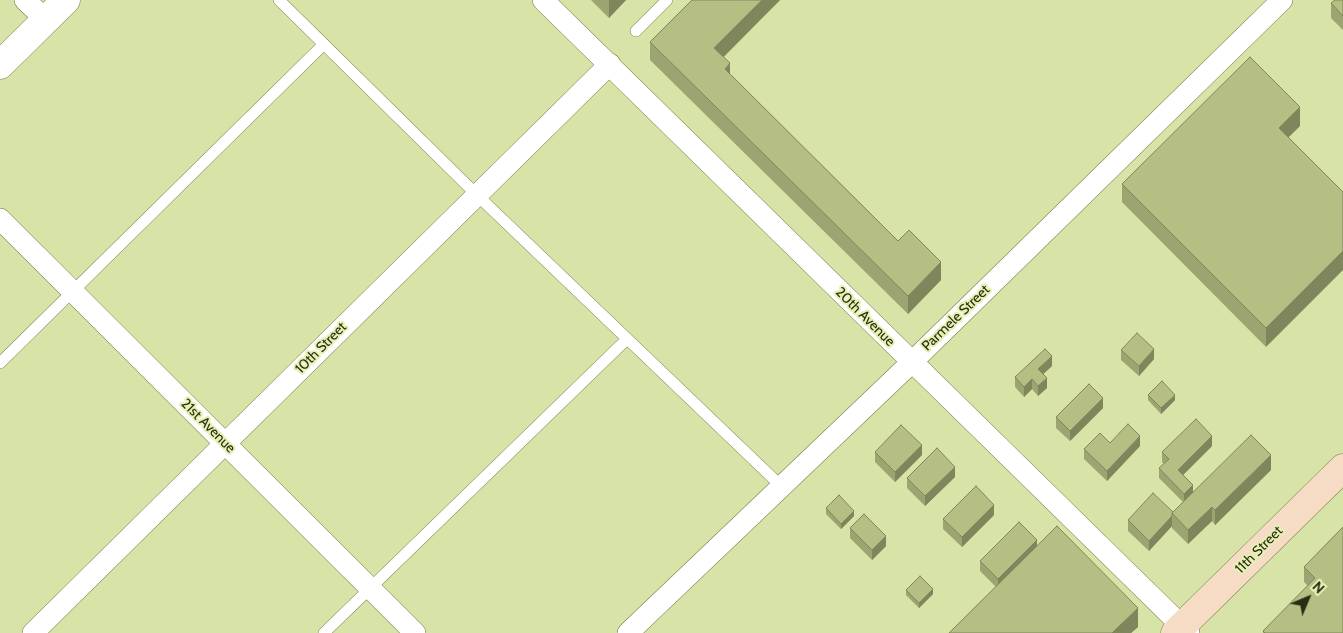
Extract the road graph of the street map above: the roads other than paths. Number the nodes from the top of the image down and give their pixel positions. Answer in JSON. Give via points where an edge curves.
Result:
{"nodes":[{"id":1,"x":25,"y":0,"type":"edge"},
{"id":2,"x":66,"y":0,"type":"edge"},
{"id":3,"x":279,"y":0,"type":"edge"},
{"id":4,"x":543,"y":0,"type":"edge"},
{"id":5,"x":667,"y":0,"type":"edge"},
{"id":6,"x":1282,"y":0,"type":"edge"},
{"id":7,"x":46,"y":20,"type":"junction"},
{"id":8,"x":636,"y":31,"type":"dead end"},
{"id":9,"x":324,"y":44,"type":"junction"},
{"id":10,"x":610,"y":64,"type":"junction"},
{"id":11,"x":0,"y":65,"type":"edge"},
{"id":12,"x":477,"y":194,"type":"junction"},
{"id":13,"x":0,"y":219,"type":"edge"},
{"id":14,"x":73,"y":292,"type":"junction"},
{"id":15,"x":627,"y":339,"type":"junction"},
{"id":16,"x":0,"y":363,"type":"edge"},
{"id":17,"x":910,"y":363,"type":"junction"},
{"id":18,"x":225,"y":443,"type":"junction"},
{"id":19,"x":1343,"y":468,"type":"edge"},
{"id":20,"x":781,"y":486,"type":"junction"},
{"id":21,"x":370,"y":588,"type":"junction"},
{"id":22,"x":1182,"y":631,"type":"edge"},
{"id":23,"x":33,"y":633,"type":"edge"},
{"id":24,"x":324,"y":633,"type":"edge"},
{"id":25,"x":415,"y":633,"type":"edge"},
{"id":26,"x":628,"y":633,"type":"edge"}],
"edges":[{"from":1,"to":7,"type":"street"},
{"from":2,"to":7,"type":"street"},
{"from":3,"to":9,"type":"lane"},
{"from":4,"to":10,"type":"street","name":"20th Avenue"},
{"from":5,"to":8,"type":"lane"},
{"from":6,"to":17,"type":"street","name":"Parmele Street"},
{"from":7,"to":11,"type":"street"},
{"from":9,"to":12,"type":"lane"},
{"from":9,"to":14,"type":"lane"},
{"from":10,"to":12,"type":"street","name":"10th Street"},
{"from":10,"to":17,"type":"street","name":"20th Avenue"},
{"from":12,"to":15,"type":"lane"},
{"from":12,"to":18,"type":"street","name":"10th Street"},
{"from":13,"to":14,"type":"street","name":"21st Avenue"},
{"from":14,"to":16,"type":"lane"},
{"from":14,"to":18,"type":"street","name":"21st Avenue"},
{"from":15,"to":20,"type":"lane"},
{"from":15,"to":21,"type":"lane"},
{"from":17,"to":20,"type":"street","name":"Parmele Street"},
{"from":17,"to":22,"type":"street","name":"20th Avenue"},
{"from":18,"to":21,"type":"street","name":"21st Avenue"},
{"from":18,"to":23,"type":"street","name":"10th Street"},
{"from":19,"to":22,"type":"main road","name":"11th Street"},
{"from":20,"to":26,"type":"street","name":"Parmele Street"},
{"from":21,"to":24,"type":"lane"},
{"from":21,"to":25,"type":"street","name":"21st Avenue"}]}
